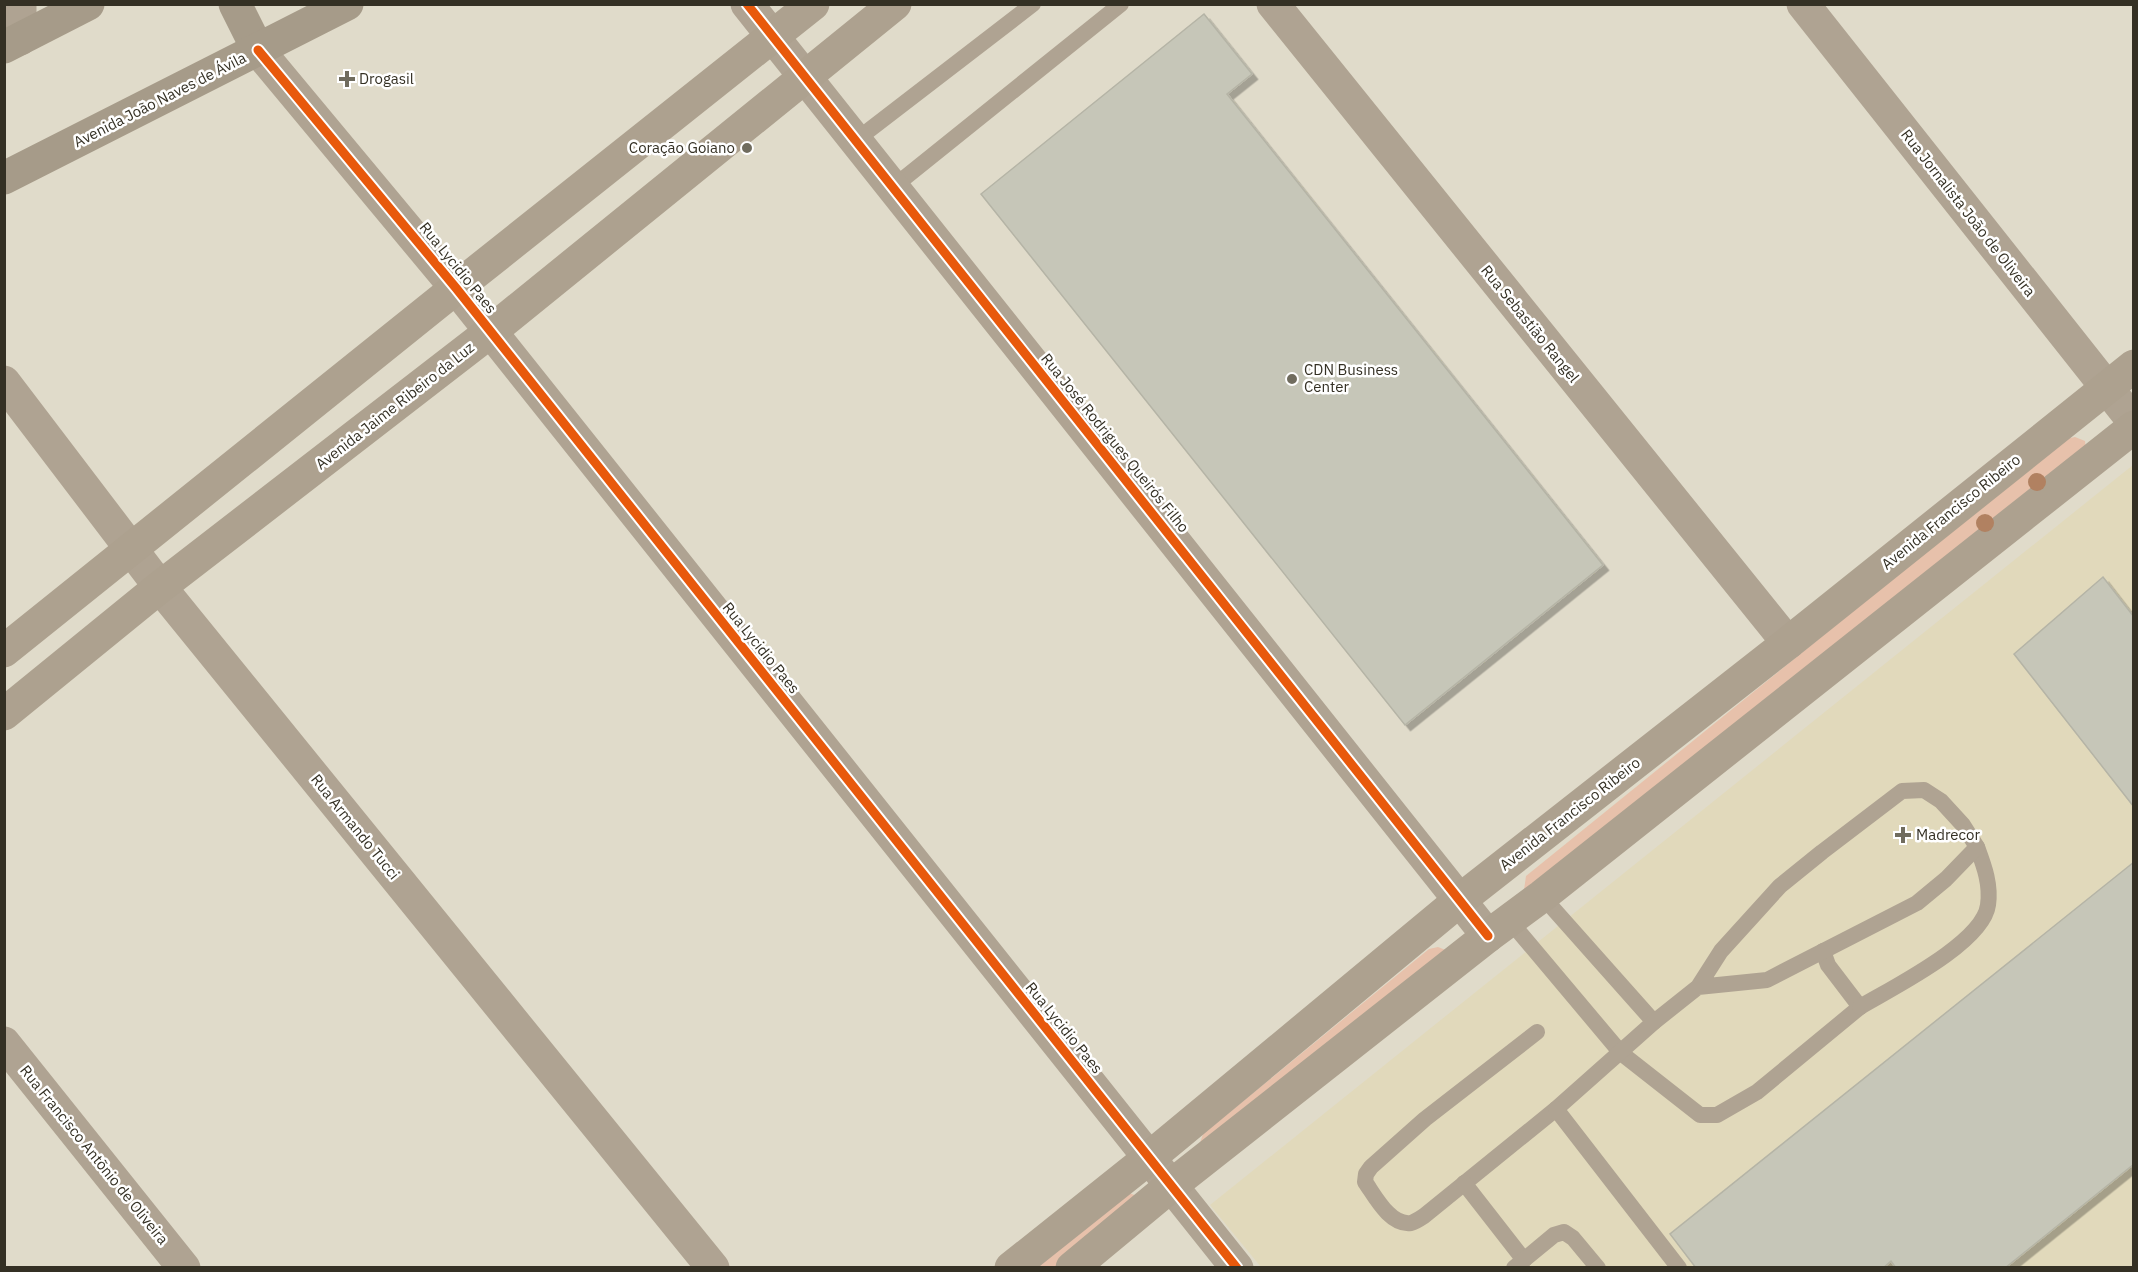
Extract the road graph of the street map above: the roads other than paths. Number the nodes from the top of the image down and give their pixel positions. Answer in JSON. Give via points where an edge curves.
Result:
{"nodes":[{"id":1,"x":20,"y":4,"type":"edge"},
{"id":2,"x":88,"y":4,"type":"edge"},
{"id":3,"x":235,"y":4,"type":"edge"},
{"id":4,"x":347,"y":4,"type":"edge"},
{"id":5,"x":747,"y":4,"type":"edge"},
{"id":6,"x":813,"y":4,"type":"edge"},
{"id":7,"x":895,"y":4,"type":"edge"},
{"id":8,"x":1033,"y":4,"type":"edge"},
{"id":9,"x":1121,"y":4,"type":"edge"},
{"id":10,"x":1273,"y":4,"type":"edge"},
{"id":11,"x":1803,"y":4,"type":"edge"},
{"id":12,"x":772,"y":36,"type":"junction"},
{"id":13,"x":12,"y":43,"type":"edge"},
{"id":14,"x":258,"y":51,"type":"junction"},
{"id":15,"x":803,"y":77,"type":"junction"},
{"id":16,"x":855,"y":141,"type":"junction"},
{"id":17,"x":4,"y":178,"type":"edge"},
{"id":18,"x":892,"y":188,"type":"junction"},
{"id":19,"x":456,"y":288,"type":"junction"},
{"id":20,"x":489,"y":332,"type":"junction"},
{"id":21,"x":2133,"y":366,"type":"edge"},
{"id":22,"x":4,"y":382,"type":"edge"},
{"id":23,"x":2106,"y":388,"type":"junction"},
{"id":24,"x":2133,"y":422,"type":"edge"},
{"id":25,"x":2133,"y":427,"type":"edge"},
{"id":26,"x":130,"y":548,"type":"junction"},
{"id":27,"x":160,"y":587,"type":"junction"},
{"id":28,"x":1788,"y":643,"type":"junction"},
{"id":29,"x":4,"y":651,"type":"edge"},
{"id":30,"x":4,"y":714,"type":"edge"},
{"id":31,"x":1977,"y":847,"type":"junction"},
{"id":32,"x":1542,"y":896,"type":"junction"},
{"id":33,"x":1461,"y":900,"type":"junction"},
{"id":34,"x":1499,"y":928,"type":"junction"},
{"id":35,"x":1823,"y":951,"type":"junction"},
{"id":36,"x":1698,"y":987,"type":"junction"},
{"id":37,"x":1860,"y":1007,"type":"junction"},
{"id":38,"x":1654,"y":1022,"type":"junction"},
{"id":39,"x":1537,"y":1032,"type":"dead end"},
{"id":40,"x":4,"y":1043,"type":"edge"},
{"id":41,"x":1621,"y":1053,"type":"junction"},
{"id":42,"x":1556,"y":1109,"type":"junction"},
{"id":43,"x":1149,"y":1158,"type":"junction"},
{"id":44,"x":1464,"y":1184,"type":"junction"},
{"id":45,"x":1172,"y":1185,"type":"junction"},
{"id":46,"x":1519,"y":1264,"type":"edge"},
{"id":47,"x":184,"y":1268,"type":"edge"},
{"id":48,"x":713,"y":1268,"type":"edge"},
{"id":49,"x":1011,"y":1268,"type":"edge"},
{"id":50,"x":1072,"y":1268,"type":"edge"},
{"id":51,"x":1237,"y":1268,"type":"edge"},
{"id":52,"x":1598,"y":1268,"type":"edge"},
{"id":53,"x":1678,"y":1268,"type":"edge"}],
"edges":[{"from":1,"to":13,"type":"street"},
{"from":2,"to":13,"type":"main road"},
{"from":3,"to":14,"type":"main road"},
{"from":4,"to":14,"type":"main road","name":"Avenida João Naves de Ávila"},
{"from":5,"to":12,"type":"street","name":"Rua José Rodrigues Queirós Filho"},
{"from":6,"to":12,"type":"main road"},
{"from":7,"to":15,"type":"main road","name":"Avenida Jaime Ribeiro da Luz"},
{"from":8,"to":16,"type":"lane"},
{"from":9,"to":18,"type":"lane"},
{"from":10,"to":28,"type":"street","name":"Rua Sebastião Rangel"},
{"from":11,"to":23,"type":"street","name":"Rua Jornalista João de Oliveira"},
{"from":12,"to":15,"type":"street","name":"Rua José Rodrigues Queirós Filho"},
{"from":12,"to":19,"type":"main road"},
{"from":14,"to":17,"type":"main road","name":"Avenida João Naves de Ávila"},
{"from":14,"to":19,"type":"street","name":"Rua Lycidio Paes"},
{"from":15,"to":16,"type":"street","name":"Rua José Rodrigues Queirós Filho"},
{"from":15,"to":20,"type":"main road","name":"Avenida Jaime Ribeiro da Luz"},
{"from":16,"to":18,"type":"street","name":"Rua José Rodrigues Queirós Filho"},
{"from":18,"to":33,"type":"street","name":"Rua José Rodrigues Queirós Filho"},
{"from":19,"to":20,"type":"street","name":"Rua Lycidio Paes"},
{"from":19,"to":26,"type":"main road"},
{"from":20,"to":27,"type":"main road","name":"Avenida Jaime Ribeiro da Luz"},
{"from":20,"to":43,"type":"street","name":"Rua Lycidio Paes"},
{"from":21,"to":23,"type":"main road","name":"Avenida Francisco Ribeiro"},
{"from":22,"to":26,"type":"street","name":"Rua Armando Tucci"},
{"from":23,"to":24,"type":"street","name":"Rua Jornalista João de Oliveira"},
{"from":23,"to":28,"type":"main road","name":"Avenida Francisco Ribeiro"},
{"from":25,"to":32,"type":"main road"},
{"from":26,"to":27,"type":"street","name":"Rua Armando Tucci"},
{"from":26,"to":29,"type":"main road"},
{"from":27,"to":30,"type":"main road","name":"Avenida Jaime Ribeiro da Luz"},
{"from":27,"to":48,"type":"street","name":"Rua Armando Tucci"},
{"from":28,"to":33,"type":"main road","name":"Avenida Francisco Ribeiro"},
{"from":31,"to":35,"type":"lane","via":[[1917,903]]},
{"from":31,"to":36,"type":"lane","via":[[1941,801],[1924,790],[1902,791],[1780,886],[1721,951]]},
{"from":31,"to":37,"type":"lane","via":[[1989,882],[1988,908],[1979,927],[1950,952]]},
{"from":32,"to":34,"type":"main road"},
{"from":32,"to":38,"type":"lane"},
{"from":33,"to":34,"type":"street","name":"Rua José Rodrigues Queirós Filho"},
{"from":33,"to":43,"type":"main road","name":"Avenida Francisco Ribeiro"},
{"from":34,"to":41,"type":"lane"},
{"from":34,"to":45,"type":"main road"},
{"from":35,"to":36,"type":"lane","via":[[1767,980]]},
{"from":35,"to":37,"type":"lane","via":[[1828,965]]},
{"from":36,"to":38,"type":"lane"},
{"from":37,"to":41,"type":"lane","via":[[1757,1092],[1717,1115],[1700,1115]]},
{"from":38,"to":41,"type":"lane"},
{"from":39,"to":44,"type":"lane","via":[[1425,1119],[1371,1167],[1365,1182],[1388,1212],[1397,1220],[1411,1223]]},
{"from":40,"to":47,"type":"street","name":"Rua Francisco Antõnio de Oliveira"},
{"from":41,"to":42,"type":"lane"},
{"from":42,"to":44,"type":"lane"},
{"from":42,"to":53,"type":"lane"},
{"from":43,"to":45,"type":"street","name":"Rua Lycidio Paes"},
{"from":43,"to":49,"type":"main road","name":"Avenida Francisco Ribeiro"},
{"from":44,"to":46,"type":"lane"},
{"from":45,"to":50,"type":"main road"},
{"from":45,"to":51,"type":"street","name":"Rua Lycidio Paes"},
{"from":46,"to":52,"type":"lane","via":[[1554,1235],[1564,1232],[1574,1238]]}]}
